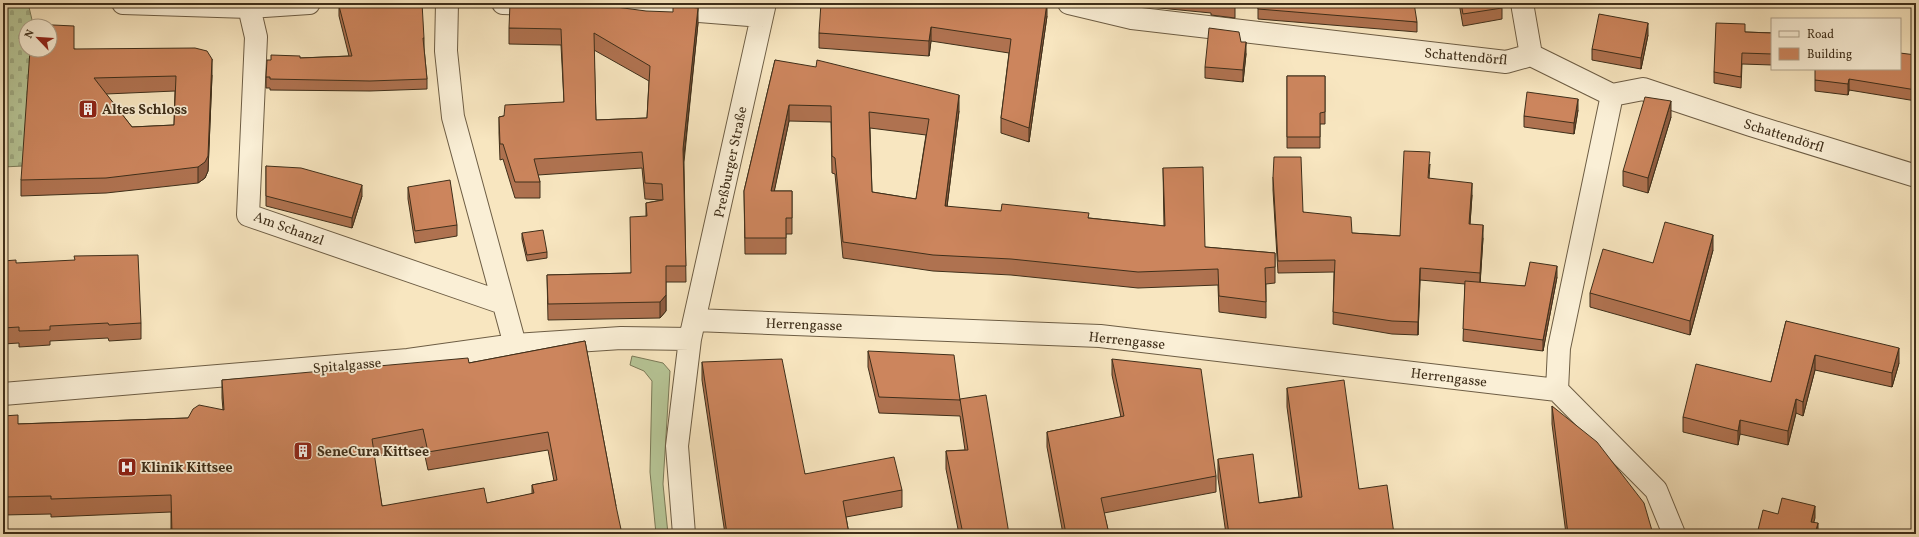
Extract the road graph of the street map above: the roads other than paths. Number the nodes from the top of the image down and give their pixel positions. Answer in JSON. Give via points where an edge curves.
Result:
{"nodes":[{"id":1,"x":123,"y":3,"type":"edge"},
{"id":2,"x":309,"y":3,"type":"edge"},
{"id":3,"x":447,"y":3,"type":"edge"},
{"id":4,"x":503,"y":3,"type":"edge"},
{"id":5,"x":1069,"y":3,"type":"edge"},
{"id":6,"x":1522,"y":3,"type":"edge"},
{"id":7,"x":249,"y":7,"type":"junction"},
{"id":8,"x":764,"y":9,"type":"edge"},
{"id":9,"x":1531,"y":55,"type":"junction"},
{"id":10,"x":1612,"y":95,"type":"junction"},
{"id":11,"x":1916,"y":176,"type":"edge"},
{"id":12,"x":503,"y":303,"type":"junction"},
{"id":13,"x":693,"y":330,"type":"junction"},
{"id":14,"x":515,"y":345,"type":"junction"},
{"id":15,"x":1557,"y":390,"type":"junction"},
{"id":16,"x":3,"y":394,"type":"edge"},
{"id":17,"x":684,"y":534,"type":"edge"},
{"id":18,"x":1674,"y":534,"type":"edge"}],
"edges":[{"from":1,"to":7,"type":"street"},
{"from":2,"to":7,"type":"street"},
{"from":3,"to":12,"type":"street","via":[[446,51],[453,117]]},
{"from":4,"to":8,"type":"street","via":[[674,9]]},
{"from":5,"to":9,"type":"street","name":"Schattendörfl","via":[[1132,18],[1506,62]]},
{"from":6,"to":9,"type":"street"},
{"from":7,"to":12,"type":"street","name":"Am Schanzl","via":[[256,37],[248,215]]},
{"from":8,"to":13,"type":"street","name":"Preßburger Straße"},
{"from":9,"to":10,"type":"street"},
{"from":10,"to":11,"type":"street","name":"Schattendörfl","via":[[1643,89]]},
{"from":10,"to":15,"type":"street","via":[[1559,348]]},
{"from":12,"to":14,"type":"street"},
{"from":13,"to":14,"type":"street","name":"Spitalgasse"},
{"from":13,"to":15,"type":"street","name":"Herrengasse","via":[[1100,336]]},
{"from":13,"to":17,"type":"street","name":"Preßburger Straße","via":[[677,446]]},
{"from":14,"to":16,"type":"street","name":"Spitalgasse","via":[[408,360]]},
{"from":15,"to":18,"type":"street","via":[[1656,490]]}]}
